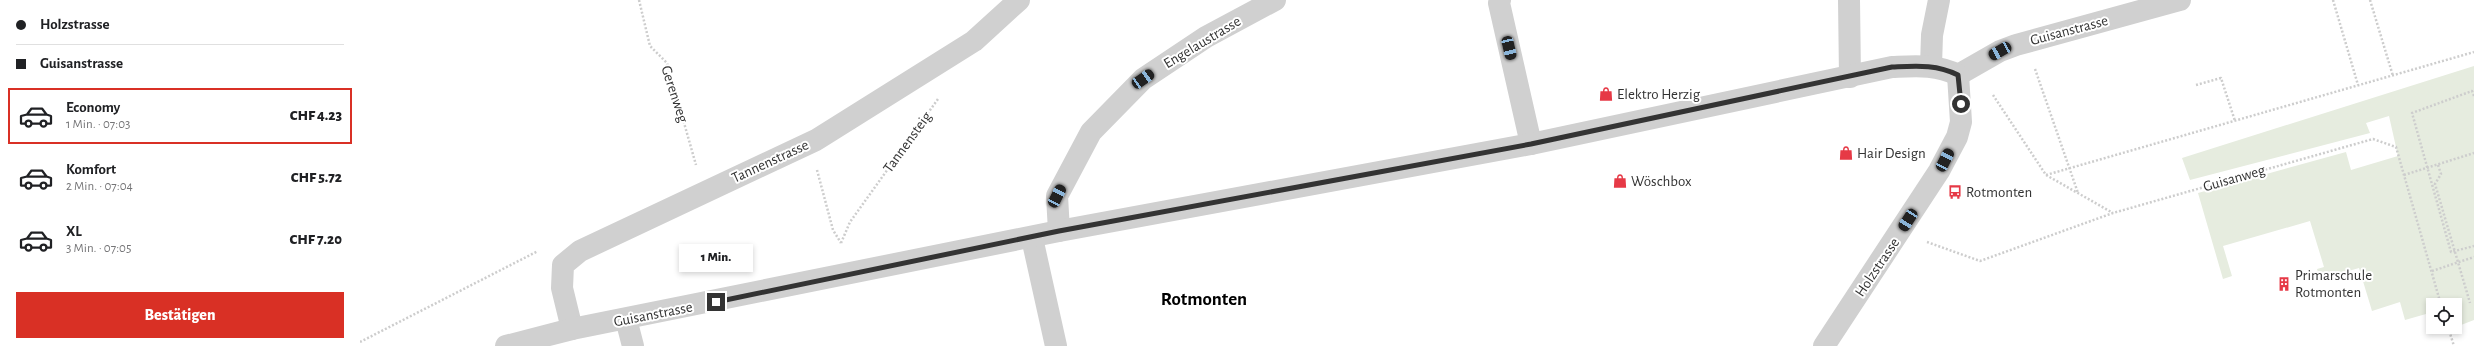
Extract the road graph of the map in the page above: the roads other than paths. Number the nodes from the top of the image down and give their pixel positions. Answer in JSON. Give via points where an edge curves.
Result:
{"nodes":[{"id":1,"x":1019,"y":0,"type":"edge"},
{"id":2,"x":1275,"y":0,"type":"edge"},
{"id":3,"x":1500,"y":0,"type":"edge"},
{"id":4,"x":1849,"y":0,"type":"edge"},
{"id":5,"x":1939,"y":0,"type":"edge"},
{"id":6,"x":2180,"y":0,"type":"edge"},
{"id":7,"x":1931,"y":66,"type":"junction"},
{"id":8,"x":1958,"y":75,"type":"junction"},
{"id":9,"x":1850,"y":77,"type":"junction"},
{"id":10,"x":1531,"y":144,"type":"junction"},
{"id":11,"x":1059,"y":231,"type":"junction"},
{"id":12,"x":1032,"y":238,"type":"junction"},
{"id":13,"x":626,"y":319,"type":"junction"},
{"id":14,"x":572,"y":329,"type":"junction"},
{"id":15,"x":506,"y":346,"type":"edge"},
{"id":16,"x":633,"y":346,"type":"edge"},
{"id":17,"x":1056,"y":346,"type":"edge"},
{"id":18,"x":1824,"y":346,"type":"edge"}],
"edges":[{"from":1,"to":14,"type":"street","name":"Tannenstrasse","via":[[974,41],[816,140],[580,251],[563,265],[562,288]]},
{"from":2,"to":11,"type":"street","name":"Engelaustrasse","via":[[1206,37],[1143,79],[1091,132],[1057,196]]},
{"from":3,"to":10,"type":"street"},
{"from":4,"to":9,"type":"street"},
{"from":5,"to":7,"type":"street","via":[[1932,36]]},
{"from":6,"to":8,"type":"street","name":"Guisanstrasse","via":[[2016,45],[2000,51]]},
{"from":7,"to":8,"type":"street","name":"Guisanstrasse","via":[[1944,68]]},
{"from":7,"to":9,"type":"street","name":"Guisanstrasse","via":[[1892,67]]},
{"from":8,"to":18,"type":"street","name":"Holzstrasse","via":[[1961,122],[1956,137],[1939,171]]},
{"from":9,"to":10,"type":"street","name":"Guisanstrasse"},
{"from":10,"to":11,"type":"street","name":"Guisanstrasse"},
{"from":11,"to":12,"type":"street","name":"Guisanstrasse"},
{"from":12,"to":13,"type":"street","name":"Guisanstrasse"},
{"from":12,"to":17,"type":"street"},
{"from":13,"to":14,"type":"street","name":"Guisanstrasse"},
{"from":13,"to":16,"type":"street"},
{"from":14,"to":15,"type":"street","name":"Guisanstrasse"}]}
